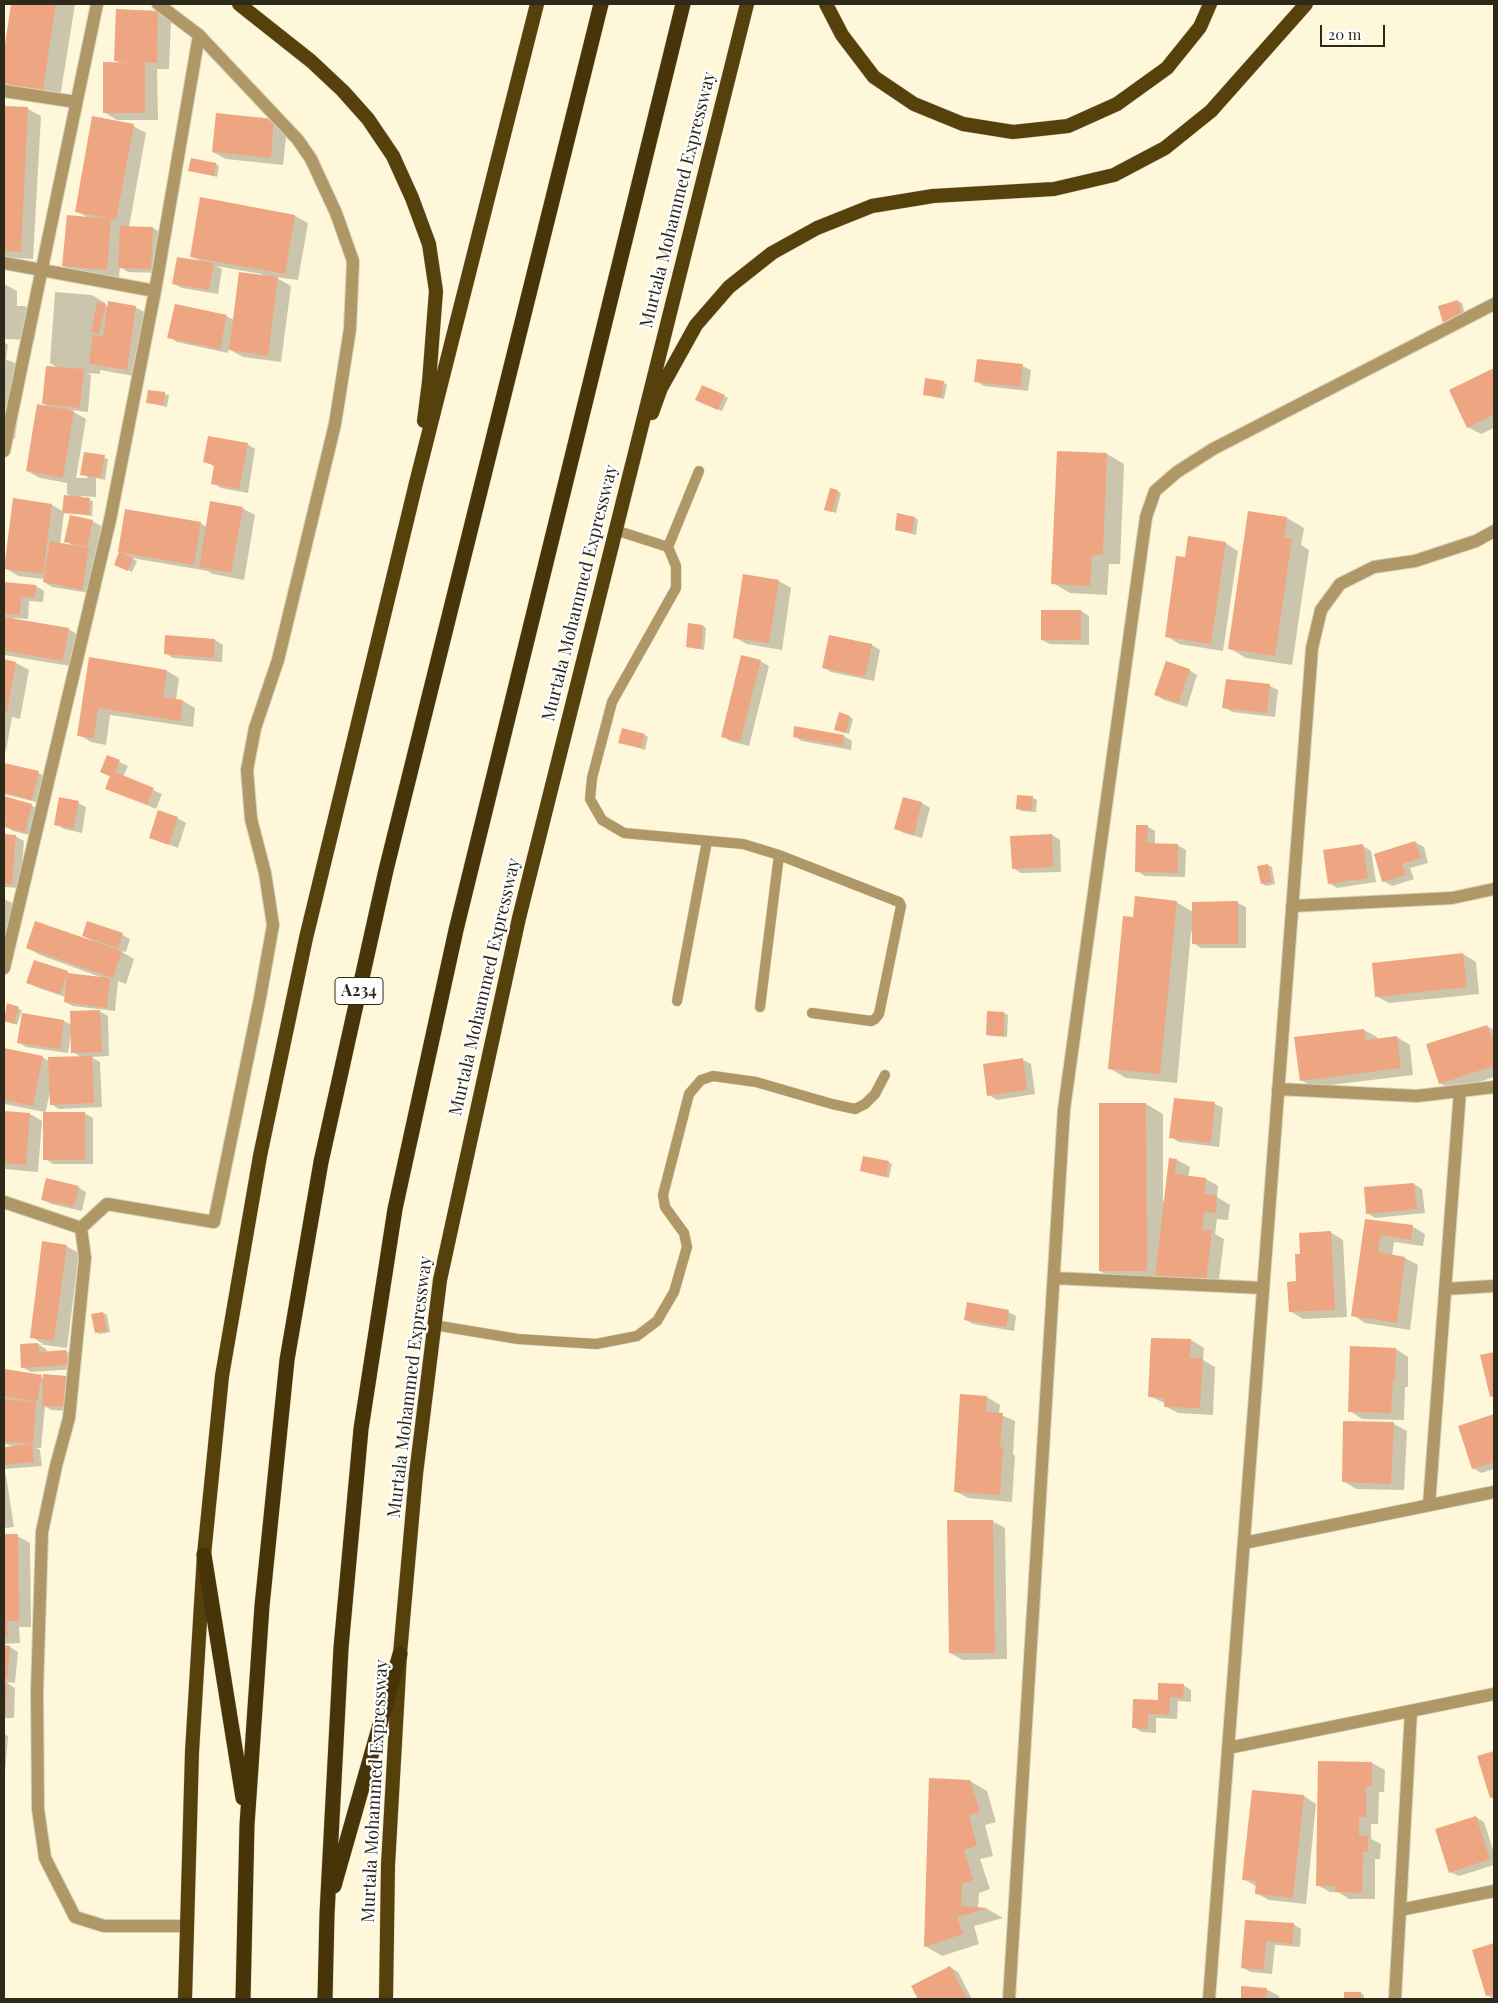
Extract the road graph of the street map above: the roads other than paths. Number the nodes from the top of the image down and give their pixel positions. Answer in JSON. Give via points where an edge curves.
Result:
{"nodes":[{"id":1,"x":97,"y":4,"type":"edge"},
{"id":2,"x":158,"y":4,"type":"edge"},
{"id":3,"x":239,"y":4,"type":"edge"},
{"id":4,"x":537,"y":4,"type":"edge"},
{"id":5,"x":602,"y":4,"type":"edge"},
{"id":6,"x":683,"y":4,"type":"edge"},
{"id":7,"x":747,"y":4,"type":"edge"},
{"id":8,"x":826,"y":4,"type":"edge"},
{"id":9,"x":1210,"y":4,"type":"edge"},
{"id":10,"x":1306,"y":4,"type":"edge"},
{"id":11,"x":199,"y":35,"type":"junction"},
{"id":12,"x":4,"y":90,"type":"edge"},
{"id":13,"x":76,"y":102,"type":"junction"},
{"id":14,"x":4,"y":263,"type":"edge"},
{"id":15,"x":41,"y":270,"type":"junction"},
{"id":16,"x":155,"y":291,"type":"junction"},
{"id":17,"x":1494,"y":304,"type":"edge"},
{"id":18,"x":4,"y":451,"type":"edge"},
{"id":19,"x":699,"y":472,"type":"dead end"},
{"id":20,"x":628,"y":474,"type":"junction"},
{"id":21,"x":416,"y":482,"type":"junction"},
{"id":22,"x":615,"y":530,"type":"junction"},
{"id":23,"x":1494,"y":531,"type":"edge"},
{"id":24,"x":668,"y":547,"type":"junction"},
{"id":25,"x":706,"y":841,"type":"junction"},
{"id":26,"x":779,"y":855,"type":"junction"},
{"id":27,"x":1494,"y":890,"type":"edge"},
{"id":28,"x":1292,"y":906,"type":"junction"},
{"id":29,"x":4,"y":968,"type":"edge"},
{"id":30,"x":677,"y":1001,"type":"dead end"},
{"id":31,"x":760,"y":1008,"type":"dead end"},
{"id":32,"x":812,"y":1013,"type":"dead end"},
{"id":33,"x":885,"y":1075,"type":"dead end"},
{"id":34,"x":1494,"y":1087,"type":"edge"},
{"id":35,"x":1278,"y":1089,"type":"junction"},
{"id":36,"x":1460,"y":1091,"type":"junction"},
{"id":37,"x":4,"y":1202,"type":"edge"},
{"id":38,"x":81,"y":1228,"type":"junction"},
{"id":39,"x":1054,"y":1278,"type":"junction"},
{"id":40,"x":1494,"y":1286,"type":"edge"},
{"id":41,"x":1263,"y":1288,"type":"junction"},
{"id":42,"x":1445,"y":1289,"type":"junction"},
{"id":43,"x":434,"y":1326,"type":"junction"},
{"id":44,"x":1494,"y":1492,"type":"edge"},
{"id":45,"x":1429,"y":1505,"type":"junction"},
{"id":46,"x":1244,"y":1543,"type":"junction"},
{"id":47,"x":204,"y":1555,"type":"junction"},
{"id":48,"x":400,"y":1654,"type":"junction"},
{"id":49,"x":1494,"y":1694,"type":"edge"},
{"id":50,"x":1411,"y":1711,"type":"junction"},
{"id":51,"x":1228,"y":1748,"type":"junction"},
{"id":52,"x":247,"y":1825,"type":"junction"},
{"id":53,"x":1494,"y":1891,"type":"edge"},
{"id":54,"x":1400,"y":1910,"type":"junction"},
{"id":55,"x":326,"y":1914,"type":"junction"},
{"id":56,"x":187,"y":1926,"type":"junction"},
{"id":57,"x":186,"y":1999,"type":"edge"},
{"id":58,"x":243,"y":1999,"type":"edge"},
{"id":59,"x":325,"y":1999,"type":"edge"},
{"id":60,"x":386,"y":1999,"type":"edge"},
{"id":61,"x":1009,"y":1999,"type":"edge"},
{"id":62,"x":1209,"y":1999,"type":"edge"},
{"id":63,"x":1395,"y":1999,"type":"edge"}],
"edges":[{"from":1,"to":13,"type":"street"},
{"from":2,"to":11,"type":"street"},
{"from":3,"to":21,"type":"highway","via":[[343,90],[393,156],[412,198],[429,244],[436,291],[429,382]]},
{"from":4,"to":21,"type":"highway"},
{"from":5,"to":52,"type":"highway","number":"A234","via":[[386,870],[322,1162],[288,1360],[262,1606]]},
{"from":6,"to":55,"type":"highway","via":[[459,920],[394,1209],[360,1439],[340,1648]]},
{"from":7,"to":20,"type":"highway","name":"Murtala Mohammed Expressway"},
{"from":8,"to":9,"type":"highway","via":[[842,35],[874,77],[914,104],[963,124],[1013,132],[1068,126],[1117,104],[1167,68],[1200,27]]},
{"from":10,"to":20,"type":"highway","via":[[1211,111],[1165,148],[1114,175],[1054,189],[933,196],[872,206],[817,228],[772,253],[729,287],[696,325],[661,388]]},
{"from":11,"to":16,"type":"street"},
{"from":11,"to":38,"type":"street","via":[[298,140],[311,159],[336,213],[353,261],[350,329],[335,424],[283,642],[255,728],[247,770],[250,819],[266,874],[273,925],[214,1222],[107,1204]]},
{"from":12,"to":13,"type":"street"},
{"from":13,"to":15,"type":"street"},
{"from":14,"to":15,"type":"street"},
{"from":15,"to":16,"type":"street"},
{"from":15,"to":18,"type":"street"},
{"from":16,"to":29,"type":"street","via":[[110,520]]},
{"from":17,"to":39,"type":"street","via":[[1213,449],[1177,472],[1155,492],[1146,517],[1064,1109]]},
{"from":19,"to":24,"type":"lane"},
{"from":20,"to":22,"type":"highway","name":"Murtala Mohammed Expressway"},
{"from":21,"to":47,"type":"highway","via":[[306,938],[260,1156],[222,1376]]},
{"from":22,"to":24,"type":"lane"},
{"from":22,"to":43,"type":"highway","name":"Murtala Mohammed Expressway","via":[[519,918],[440,1280]]},
{"from":23,"to":28,"type":"street","via":[[1476,541],[1415,561],[1374,567],[1340,584],[1321,610],[1312,648]]},
{"from":24,"to":25,"type":"lane","via":[[676,566],[676,588],[612,702],[592,778],[590,799],[602,820],[624,833]]},
{"from":25,"to":26,"type":"lane","via":[[743,844]]},
{"from":25,"to":30,"type":"lane"},
{"from":26,"to":31,"type":"lane"},
{"from":26,"to":32,"type":"lane","via":[[895,899],[901,906],[875,1019]]},
{"from":27,"to":28,"type":"street","via":[[1452,898]]},
{"from":28,"to":35,"type":"street"},
{"from":33,"to":43,"type":"lane","via":[[875,1094],[855,1109],[756,1082],[714,1076],[701,1080],[689,1094],[663,1195],[665,1207],[684,1233],[687,1247],[674,1292],[657,1320],[637,1336],[596,1344],[518,1339]]},
{"from":34,"to":36,"type":"street"},
{"from":35,"to":36,"type":"street","via":[[1417,1096]]},
{"from":35,"to":41,"type":"street"},
{"from":36,"to":42,"type":"street"},
{"from":37,"to":38,"type":"street"},
{"from":38,"to":56,"type":"street","via":[[85,1258],[69,1418],[42,1532],[37,1692],[38,1809],[45,1858],[75,1917],[104,1926]]},
{"from":39,"to":41,"type":"street"},
{"from":39,"to":61,"type":"street"},
{"from":40,"to":42,"type":"street"},
{"from":41,"to":46,"type":"street"},
{"from":42,"to":45,"type":"street"},
{"from":43,"to":48,"type":"highway","name":"Murtala Mohammed Expressway","via":[[416,1474]]},
{"from":44,"to":45,"type":"street"},
{"from":45,"to":46,"type":"street"},
{"from":46,"to":51,"type":"street"},
{"from":47,"to":52,"type":"highway"},
{"from":47,"to":56,"type":"highway","via":[[192,1752]]},
{"from":48,"to":55,"type":"highway"},
{"from":48,"to":60,"type":"highway","name":"Murtala Mohammed Expressway","via":[[388,1866]]},
{"from":49,"to":50,"type":"street"},
{"from":50,"to":51,"type":"street"},
{"from":50,"to":54,"type":"street"},
{"from":51,"to":62,"type":"street"},
{"from":52,"to":58,"type":"highway","number":"A234"},
{"from":53,"to":54,"type":"street"},
{"from":54,"to":63,"type":"street"},
{"from":55,"to":59,"type":"highway"},
{"from":56,"to":57,"type":"highway"}]}
